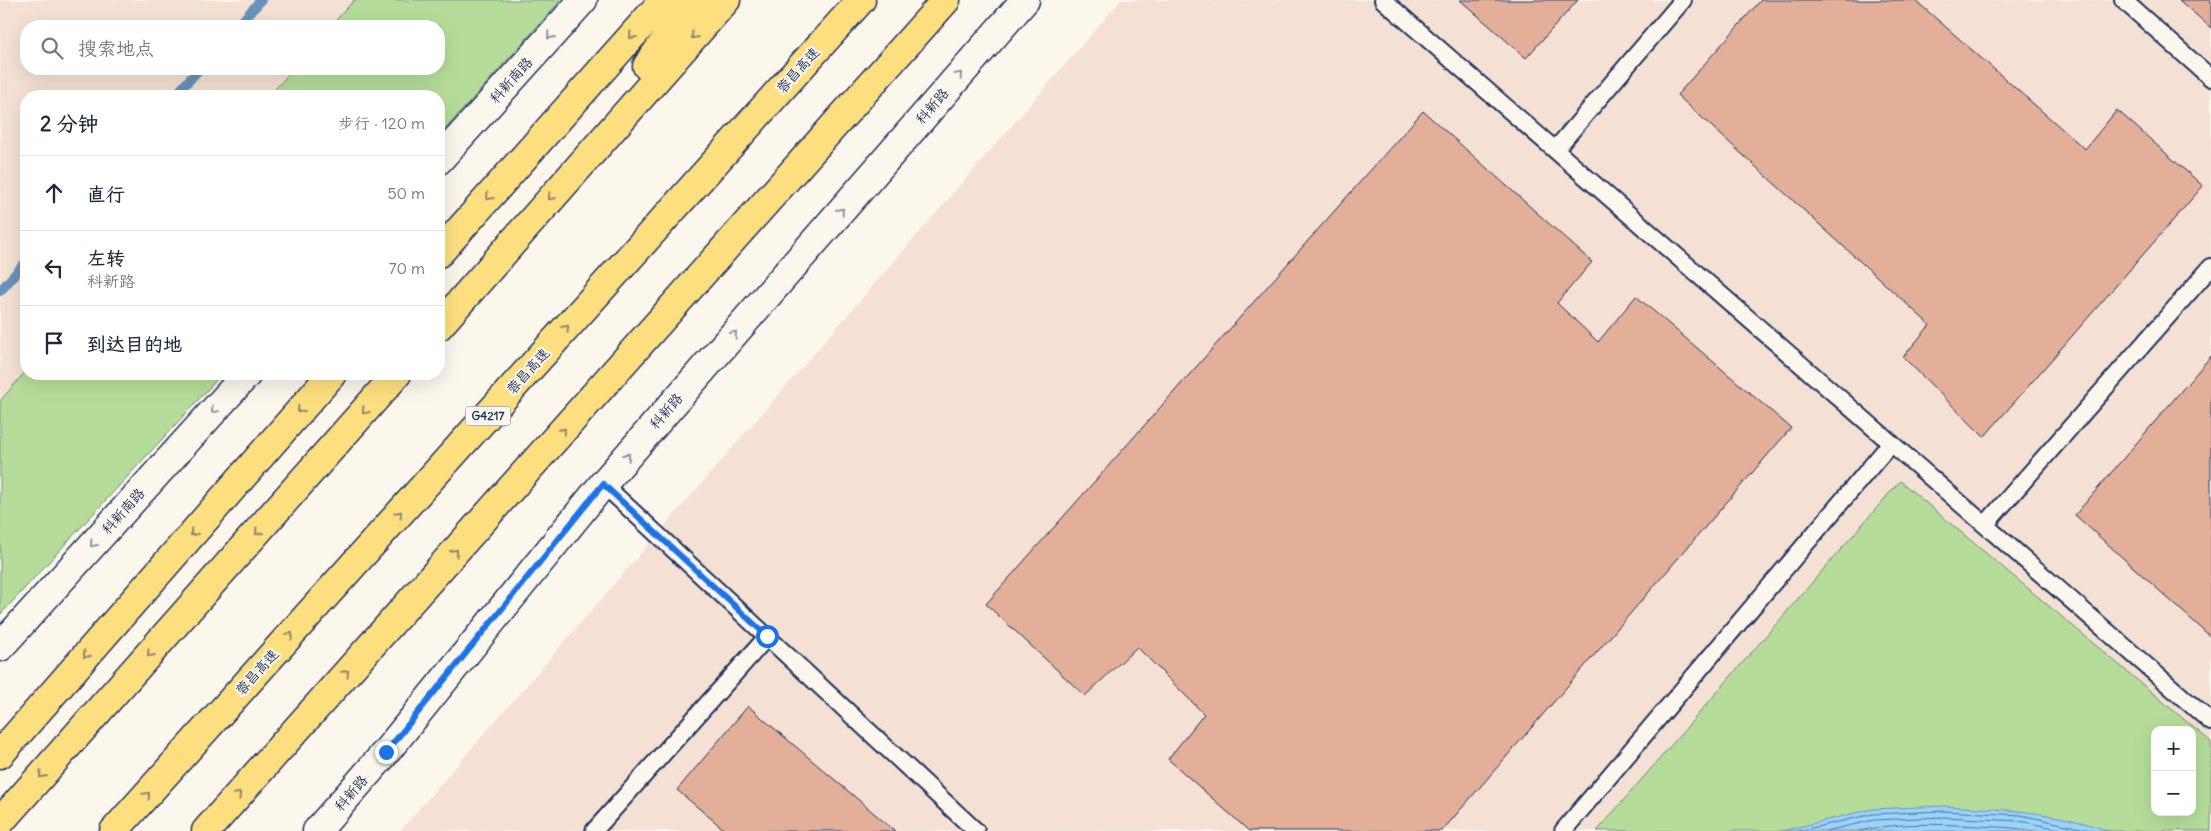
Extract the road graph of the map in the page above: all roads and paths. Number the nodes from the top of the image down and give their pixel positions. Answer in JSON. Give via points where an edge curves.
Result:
{"nodes":[{"id":1,"x":583,"y":0,"type":"edge"},
{"id":2,"x":664,"y":0,"type":"edge"},
{"id":3,"x":694,"y":0,"type":"edge"},
{"id":4,"x":726,"y":0,"type":"edge"},
{"id":5,"x":861,"y":0,"type":"edge"},
{"id":6,"x":946,"y":0,"type":"edge"},
{"id":7,"x":1024,"y":0,"type":"edge"},
{"id":8,"x":1382,"y":0,"type":"edge"},
{"id":9,"x":1683,"y":0,"type":"edge"},
{"id":10,"x":2123,"y":0,"type":"edge"},
{"id":11,"x":2211,"y":78,"type":"edge"},
{"id":12,"x":1555,"y":150,"type":"junction"},
{"id":13,"x":445,"y":153,"type":"edge"},
{"id":14,"x":572,"y":173,"type":"junction"},
{"id":15,"x":445,"y":246,"type":"edge"},
{"id":16,"x":2211,"y":267,"type":"edge"},
{"id":17,"x":445,"y":319,"type":"edge"},
{"id":18,"x":241,"y":380,"type":"edge"},
{"id":19,"x":327,"y":380,"type":"edge"},
{"id":20,"x":392,"y":380,"type":"edge"},
{"id":21,"x":1891,"y":443,"type":"junction"},
{"id":22,"x":603,"y":484,"type":"junction"},
{"id":23,"x":1985,"y":525,"type":"junction"},
{"id":24,"x":767,"y":636,"type":"junction"},
{"id":25,"x":0,"y":648,"type":"edge"},
{"id":26,"x":2211,"y":722,"type":"edge"},
{"id":27,"x":0,"y":754,"type":"edge"},
{"id":28,"x":0,"y":822,"type":"edge"},
{"id":29,"x":114,"y":831,"type":"edge"},
{"id":30,"x":206,"y":831,"type":"edge"},
{"id":31,"x":318,"y":831,"type":"edge"},
{"id":32,"x":594,"y":831,"type":"edge"},
{"id":33,"x":976,"y":831,"type":"edge"},
{"id":34,"x":1562,"y":831,"type":"edge"}],
"edges":[{"from":1,"to":13,"type":"main road","name":"科新南路","one_way":true},
{"from":2,"to":15,"type":"highway","one_way":true},
{"from":3,"to":14,"type":"highway"},
{"from":4,"to":14,"type":"highway","one_way":true},
{"from":29,"to":5,"type":"highway","name":"蓉昌高速","number":"G4217","one_way":true},
{"from":30,"to":6,"type":"highway","one_way":true},
{"from":22,"to":7,"type":"main road","name":"科新路","one_way":true},
{"from":8,"to":12,"type":"lane"},
{"from":9,"to":12,"type":"lane"},
{"from":10,"to":11,"type":"lane"},
{"from":12,"to":21,"type":"lane"},
{"from":14,"to":17,"type":"highway","one_way":true},
{"from":16,"to":23,"type":"lane"},
{"from":18,"to":25,"type":"main road","name":"科新南路","one_way":true},
{"from":19,"to":27,"type":"highway","one_way":true},
{"from":20,"to":28,"type":"highway","one_way":true},
{"from":21,"to":23,"type":"lane"},
{"from":21,"to":34,"type":"lane"},
{"from":22,"to":24,"type":"lane"},
{"from":22,"to":31,"type":"main road","name":"科新路"},
{"from":23,"to":26,"type":"lane"},
{"from":24,"to":32,"type":"lane"},
{"from":24,"to":33,"type":"lane"}]}
